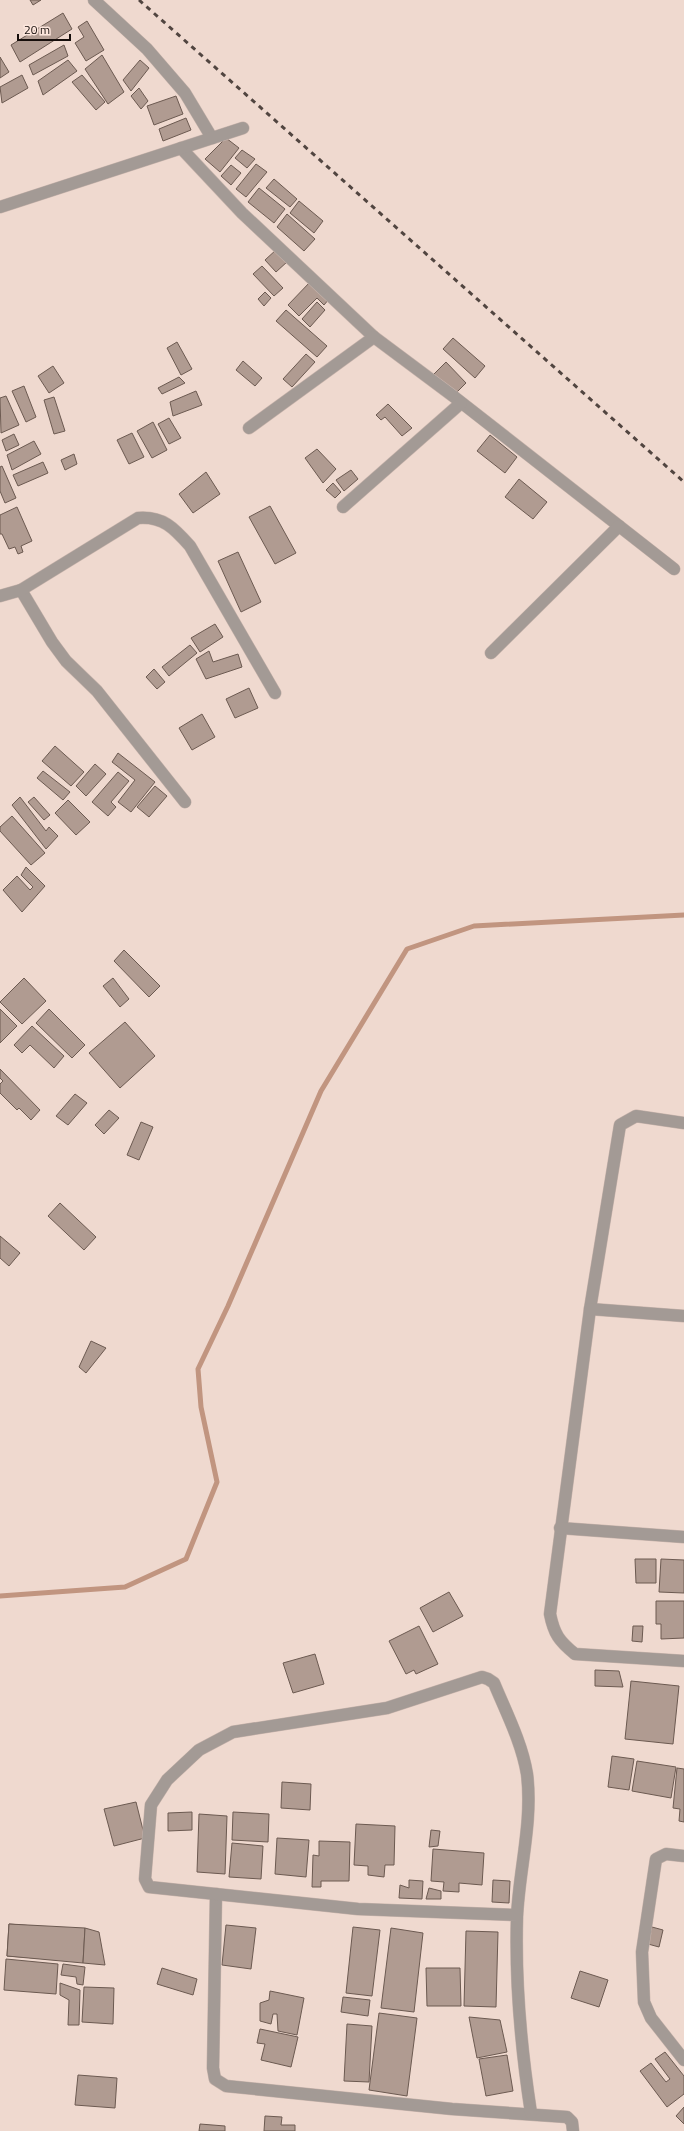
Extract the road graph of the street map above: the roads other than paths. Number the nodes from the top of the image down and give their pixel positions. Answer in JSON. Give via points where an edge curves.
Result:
{"nodes":[{"id":1,"x":94,"y":0,"type":"edge"},
{"id":2,"x":243,"y":128,"type":"dead end"},
{"id":3,"x":212,"y":138,"type":"junction"},
{"id":4,"x":181,"y":148,"type":"junction"},
{"id":5,"x":0,"y":207,"type":"edge"},
{"id":6,"x":374,"y":337,"type":"junction"},
{"id":7,"x":461,"y":403,"type":"junction"},
{"id":8,"x":249,"y":428,"type":"dead end"},
{"id":9,"x":343,"y":507,"type":"dead end"},
{"id":10,"x":619,"y":526,"type":"junction"},
{"id":11,"x":674,"y":569,"type":"dead end"},
{"id":12,"x":20,"y":590,"type":"junction"},
{"id":13,"x":0,"y":596,"type":"edge"},
{"id":14,"x":491,"y":653,"type":"dead end"},
{"id":15,"x":275,"y":693,"type":"dead end"},
{"id":16,"x":185,"y":802,"type":"dead end"},
{"id":17,"x":684,"y":1123,"type":"edge"},
{"id":18,"x":590,"y":1309,"type":"junction"},
{"id":19,"x":684,"y":1316,"type":"edge"},
{"id":20,"x":560,"y":1528,"type":"junction"},
{"id":21,"x":684,"y":1538,"type":"edge"},
{"id":22,"x":684,"y":1661,"type":"edge"},
{"id":23,"x":684,"y":1856,"type":"edge"},
{"id":24,"x":216,"y":1894,"type":"junction"},
{"id":25,"x":517,"y":1915,"type":"junction"},
{"id":26,"x":684,"y":2060,"type":"edge"},
{"id":27,"x":530,"y":2113,"type":"junction"},
{"id":28,"x":573,"y":2131,"type":"edge"}],
"edges":[{"from":1,"to":3,"type":"street","via":[[147,49],[185,93]]},
{"from":2,"to":3,"type":"street"},
{"from":3,"to":4,"type":"street"},
{"from":4,"to":5,"type":"street"},
{"from":4,"to":6,"type":"street","via":[[242,213]]},
{"from":6,"to":7,"type":"street"},
{"from":6,"to":8,"type":"street"},
{"from":7,"to":9,"type":"street"},
{"from":7,"to":10,"type":"street"},
{"from":10,"to":11,"type":"street"},
{"from":10,"to":14,"type":"street"},
{"from":12,"to":13,"type":"street"},
{"from":12,"to":15,"type":"street","via":[[138,518],[151,517],[162,521],[175,529],[190,546]]},
{"from":12,"to":16,"type":"street","via":[[57,649],[97,691]]},
{"from":17,"to":18,"type":"street","via":[[636,1116],[620,1125]]},
{"from":18,"to":19,"type":"street"},
{"from":18,"to":20,"type":"street"},
{"from":20,"to":21,"type":"street"},
{"from":20,"to":22,"type":"street","via":[[550,1614],[554,1631],[563,1644],[575,1654]]},
{"from":23,"to":26,"type":"street","via":[[666,1854],[656,1859],[642,1952],[646,2009]]},
{"from":24,"to":25,"type":"street","via":[[358,1909]]},
{"from":24,"to":25,"type":"street","via":[[149,1887],[145,1879],[151,1806],[167,1780],[199,1750],[233,1732],[387,1708],[482,1677],[494,1683],[514,1729],[527,1774],[527,1820]]},
{"from":24,"to":27,"type":"street","via":[[212,2068],[215,2079],[226,2086],[452,2109]]},
{"from":25,"to":27,"type":"street","via":[[516,1976],[520,2043]]},
{"from":27,"to":28,"type":"street","via":[[567,2117],[572,2122]]}]}
